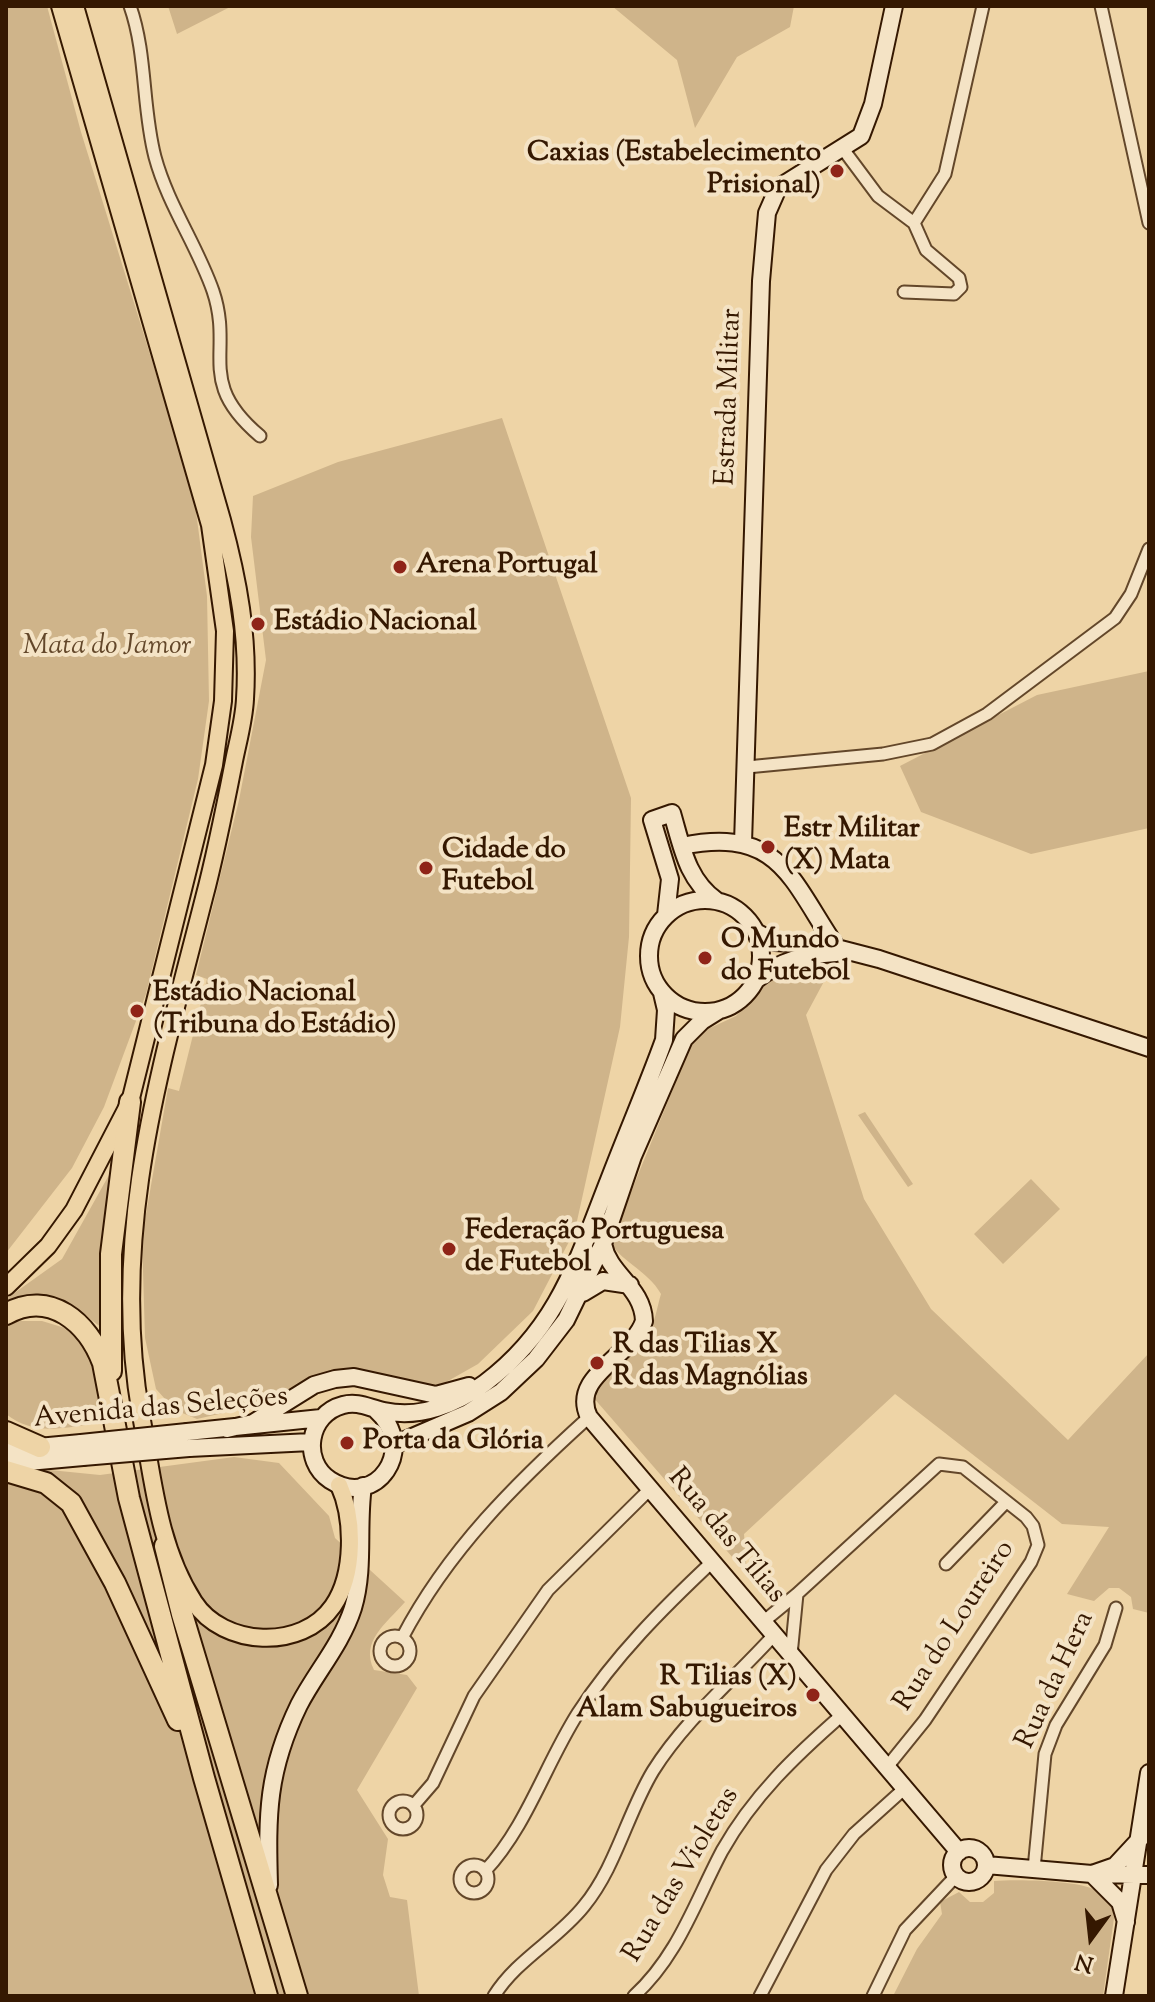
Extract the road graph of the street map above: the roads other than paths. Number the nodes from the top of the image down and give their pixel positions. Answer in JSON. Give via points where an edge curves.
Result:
{"nodes":[{"id":1,"x":60,"y":6,"type":"edge"},
{"id":2,"x":75,"y":6,"type":"edge"},
{"id":3,"x":130,"y":6,"type":"edge"},
{"id":4,"x":894,"y":6,"type":"edge"},
{"id":5,"x":983,"y":6,"type":"edge"},
{"id":6,"x":1101,"y":6,"type":"edge"},
{"id":7,"x":843,"y":149,"type":"junction"},
{"id":8,"x":914,"y":223,"type":"junction"},
{"id":9,"x":1149,"y":223,"type":"edge"},
{"id":10,"x":904,"y":292,"type":"dead end"},
{"id":11,"x":260,"y":436,"type":"dead end"},
{"id":12,"x":1149,"y":549,"type":"edge"},
{"id":13,"x":747,"y":767,"type":"junction"},
{"id":14,"x":743,"y":843,"type":"junction"},
{"id":15,"x":682,"y":846,"type":"junction"},
{"id":16,"x":717,"y":901,"type":"junction"},
{"id":17,"x":815,"y":910,"type":"junction"},
{"id":18,"x":666,"y":915,"type":"junction"},
{"id":19,"x":756,"y":932,"type":"junction"},
{"id":20,"x":799,"y":943,"type":"junction"},
{"id":21,"x":845,"y":950,"type":"junction"},
{"id":22,"x":756,"y":980,"type":"junction"},
{"id":23,"x":662,"y":993,"type":"junction"},
{"id":24,"x":718,"y":1011,"type":"junction"},
{"id":25,"x":1149,"y":1048,"type":"edge"},
{"id":26,"x":130,"y":1102,"type":"junction"},
{"id":27,"x":603,"y":1244,"type":"junction"},
{"id":28,"x":630,"y":1285,"type":"junction"},
{"id":29,"x":6,"y":1287,"type":"edge"},
{"id":30,"x":581,"y":1294,"type":"junction"},
{"id":31,"x":6,"y":1314,"type":"edge"},
{"id":32,"x":486,"y":1382,"type":"junction"},
{"id":33,"x":111,"y":1399,"type":"junction"},
{"id":34,"x":376,"y":1410,"type":"junction"},
{"id":35,"x":589,"y":1417,"type":"junction"},
{"id":36,"x":321,"y":1418,"type":"junction"},
{"id":37,"x":227,"y":1429,"type":"junction"},
{"id":38,"x":6,"y":1432,"type":"edge"},
{"id":39,"x":188,"y":1440,"type":"junction"},
{"id":40,"x":311,"y":1442,"type":"junction"},
{"id":41,"x":396,"y":1444,"type":"junction"},
{"id":42,"x":40,"y":1447,"type":"junction"},
{"id":43,"x":6,"y":1450,"type":"edge"},
{"id":44,"x":82,"y":1450,"type":"junction"},
{"id":45,"x":6,"y":1464,"type":"edge"},
{"id":46,"x":6,"y":1471,"type":"edge"},
{"id":47,"x":339,"y":1485,"type":"junction"},
{"id":48,"x":363,"y":1486,"type":"junction"},
{"id":49,"x":650,"y":1489,"type":"junction"},
{"id":50,"x":1006,"y":1502,"type":"junction"},
{"id":51,"x":165,"y":1546,"type":"junction"},
{"id":52,"x":712,"y":1562,"type":"junction"},
{"id":53,"x":946,"y":1564,"type":"dead end"},
{"id":54,"x":797,"y":1594,"type":"junction"},
{"id":55,"x":1116,"y":1608,"type":"dead end"},
{"id":56,"x":769,"y":1628,"type":"junction"},
{"id":57,"x":402,"y":1638,"type":"dead end"},
{"id":58,"x":791,"y":1655,"type":"junction"},
{"id":59,"x":842,"y":1715,"type":"junction"},
{"id":60,"x":887,"y":1767,"type":"junction"},
{"id":61,"x":1149,"y":1773,"type":"edge"},
{"id":62,"x":204,"y":1778,"type":"junction"},
{"id":63,"x":905,"y":1788,"type":"junction"},
{"id":64,"x":414,"y":1805,"type":"dead end"},
{"id":65,"x":1145,"y":1845,"type":"edge"},
{"id":66,"x":959,"y":1852,"type":"junction"},
{"id":67,"x":986,"y":1865,"type":"junction"},
{"id":68,"x":1034,"y":1869,"type":"junction"},
{"id":69,"x":485,"y":1871,"type":"dead end"},
{"id":70,"x":1092,"y":1874,"type":"junction"},
{"id":71,"x":1142,"y":1875,"type":"edge"},
{"id":72,"x":956,"y":1876,"type":"junction"},
{"id":73,"x":269,"y":1894,"type":"junction"},
{"id":74,"x":1126,"y":1922,"type":"junction"},
{"id":75,"x":267,"y":1996,"type":"edge"},
{"id":76,"x":297,"y":1996,"type":"edge"},
{"id":77,"x":494,"y":1996,"type":"edge"},
{"id":78,"x":634,"y":1996,"type":"edge"},
{"id":79,"x":760,"y":1996,"type":"edge"},
{"id":80,"x":873,"y":1996,"type":"edge"},
{"id":81,"x":1114,"y":1996,"type":"edge"}],
"edges":[{"from":1,"to":26,"type":"main road","via":[[210,525],[225,631],[214,765]]},
{"from":2,"to":51,"type":"main road","via":[[237,575],[245,630],[245,702],[221,830],[151,1107],[128,1320]]},
{"from":3,"to":11,"type":"street","via":[[146,113],[165,192],[214,294],[221,388]]},
{"from":4,"to":7,"type":"street","name":"Estrada Militar","via":[[873,104],[861,136]]},
{"from":5,"to":8,"type":"street","via":[[945,174]]},
{"from":6,"to":9,"type":"street"},
{"from":7,"to":8,"type":"street","via":[[878,196]]},
{"from":7,"to":13,"type":"street","name":"Estrada Militar","via":[[778,188],[767,213],[759,312]]},
{"from":8,"to":10,"type":"street","via":[[926,250],[959,278],[961,287],[954,294]]},
{"from":12,"to":13,"type":"street","via":[[1115,618],[987,714],[932,744]]},
{"from":13,"to":14,"type":"street","name":"Estrada Militar"},
{"from":14,"to":15,"type":"street","via":[[714,840]]},
{"from":14,"to":17,"type":"street","via":[[785,868]]},
{"from":15,"to":16,"type":"street","via":[[695,882]]},
{"from":15,"to":18,"type":"street","via":[[672,813],[652,820],[670,879]]},
{"from":16,"to":18,"type":"street","via":[[685,903]]},
{"from":16,"to":19,"type":"street","via":[[737,909]]},
{"from":17,"to":20,"type":"street","via":[[814,931]]},
{"from":17,"to":21,"type":"street"},
{"from":18,"to":23,"type":"street","via":[[648,953],[651,974]]},
{"from":19,"to":20,"type":"street","via":[[775,942]]},
{"from":19,"to":22,"type":"street","via":[[762,951]]},
{"from":20,"to":21,"type":"street"},
{"from":21,"to":22,"type":"street","via":[[794,958]]},
{"from":21,"to":25,"type":"street"},
{"from":22,"to":24,"type":"street","via":[[745,997]]},
{"from":23,"to":24,"type":"street","via":[[687,1010]]},
{"from":23,"to":32,"type":"street","name":"Avenida das Seleções","via":[[664,1040],[570,1281],[527,1346]]},
{"from":24,"to":27,"type":"street","via":[[684,1039],[633,1156]]},
{"from":26,"to":29,"type":"main road","via":[[74,1210],[48,1246]]},
{"from":26,"to":33,"type":"highway","via":[[111,1254]]},
{"from":27,"to":28,"type":"street","via":[[609,1263]]},
{"from":27,"to":30,"type":"street"},
{"from":28,"to":30,"type":"street","via":[[603,1281]]},
{"from":28,"to":35,"type":"street","via":[[644,1309],[644,1321],[634,1340],[588,1386],[584,1402]]},
{"from":30,"to":41,"type":"street","via":[[551,1340],[501,1392],[468,1413]]},
{"from":31,"to":33,"type":"highway","via":[[20,1307],[46,1307],[74,1317],[95,1342]]},
{"from":32,"to":34,"type":"street","name":"Avenida das Seleções","via":[[424,1412]]},
{"from":32,"to":37,"type":"street","via":[[436,1395],[354,1377],[335,1379],[314,1385],[253,1423]]},
{"from":33,"to":62,"type":"highway","via":[[129,1498]]},
{"from":34,"to":36,"type":"street","name":"Avenida das Seleções","via":[[353,1403]]},
{"from":34,"to":41,"type":"street","via":[[393,1431]]},
{"from":35,"to":49,"type":"street","name":"Rua das Tílias"},
{"from":35,"to":57,"type":"street","via":[[476,1528],[423,1598]]},
{"from":36,"to":37,"type":"street","name":"Avenida das Seleções"},
{"from":36,"to":40,"type":"street","name":"Avenida das Seleções"},
{"from":37,"to":39,"type":"street","name":"Avenida das Seleções"},
{"from":38,"to":42,"type":"highway"},
{"from":39,"to":40,"type":"street","name":"Avenida das Seleções"},
{"from":39,"to":44,"type":"street","name":"Avenida das Seleções","bridge":true},
{"from":40,"to":47,"type":"street","name":"Avenida das Seleções","via":[[318,1468]]},
{"from":41,"to":48,"type":"street","via":[[387,1471]]},
{"from":42,"to":43,"type":"street","name":"Avenida das Seleções"},
{"from":42,"to":44,"type":"street","name":"Avenida das Seleções"},
{"from":44,"to":45,"type":"street","name":"Avenida das Seleções"},
{"from":46,"to":62,"type":"highway","via":[[46,1483],[71,1503],[115,1583]]},
{"from":47,"to":48,"type":"street"},
{"from":47,"to":51,"type":"main road","via":[[347,1504],[344,1588],[332,1609],[287,1636],[252,1638],[221,1627],[196,1605]]},
{"from":48,"to":73,"type":"street","via":[[360,1578],[352,1610],[301,1703],[272,1774],[267,1813]]},
{"from":49,"to":52,"type":"street","name":"Rua das Tílias"},
{"from":49,"to":64,"type":"street","via":[[548,1590],[474,1696],[433,1783]]},
{"from":50,"to":53,"type":"street"},
{"from":50,"to":54,"type":"street","name":"Rua do Loureiro","via":[[963,1467],[939,1464]]},
{"from":50,"to":60,"type":"street","name":"Rua do Loureiro","via":[[1033,1526],[1036,1553],[925,1720]]},
{"from":51,"to":73,"type":"highway"},
{"from":52,"to":56,"type":"street","name":"Rua das Tílias"},
{"from":52,"to":69,"type":"street","via":[[656,1616],[588,1700],[542,1773],[508,1847]]},
{"from":54,"to":56,"type":"street","name":"Rua do Loureiro"},
{"from":54,"to":58,"type":"street"},
{"from":55,"to":68,"type":"street","name":"Rua da Hera","via":[[1105,1645],[1056,1725],[1045,1754]]},
{"from":56,"to":58,"type":"street","name":"Rua das Tílias"},
{"from":56,"to":77,"type":"street","name":"Rua do Loureiro","via":[[654,1771],[586,1905]]},
{"from":58,"to":59,"type":"street","name":"Rua das Tílias"},
{"from":59,"to":60,"type":"street","name":"Rua das Tílias"},
{"from":59,"to":78,"type":"street","name":"Rua das Violetas","via":[[764,1788],[721,1853],[668,1957]]},
{"from":60,"to":63,"type":"street","name":"Rua das Tílias"},
{"from":61,"to":65,"type":"street"},
{"from":62,"to":75,"type":"highway"},
{"from":63,"to":66,"type":"street","name":"Rua das Tílias"},
{"from":63,"to":79,"type":"street","via":[[854,1834],[826,1870]]},
{"from":65,"to":70,"type":"street","via":[[1115,1866]]},
{"from":65,"to":71,"type":"street"},
{"from":66,"to":67,"type":"street","via":[[974,1849]]},
{"from":66,"to":72,"type":"street","via":[[952,1866]]},
{"from":67,"to":68,"type":"street"},
{"from":67,"to":72,"type":"street","via":[[975,1881]]},
{"from":68,"to":70,"type":"street"},
{"from":70,"to":71,"type":"street"},
{"from":70,"to":74,"type":"street","via":[[1120,1902]]},
{"from":71,"to":74,"type":"street"},
{"from":72,"to":80,"type":"street","via":[[905,1930]]},
{"from":73,"to":76,"type":"highway"},
{"from":74,"to":81,"type":"street"}]}
